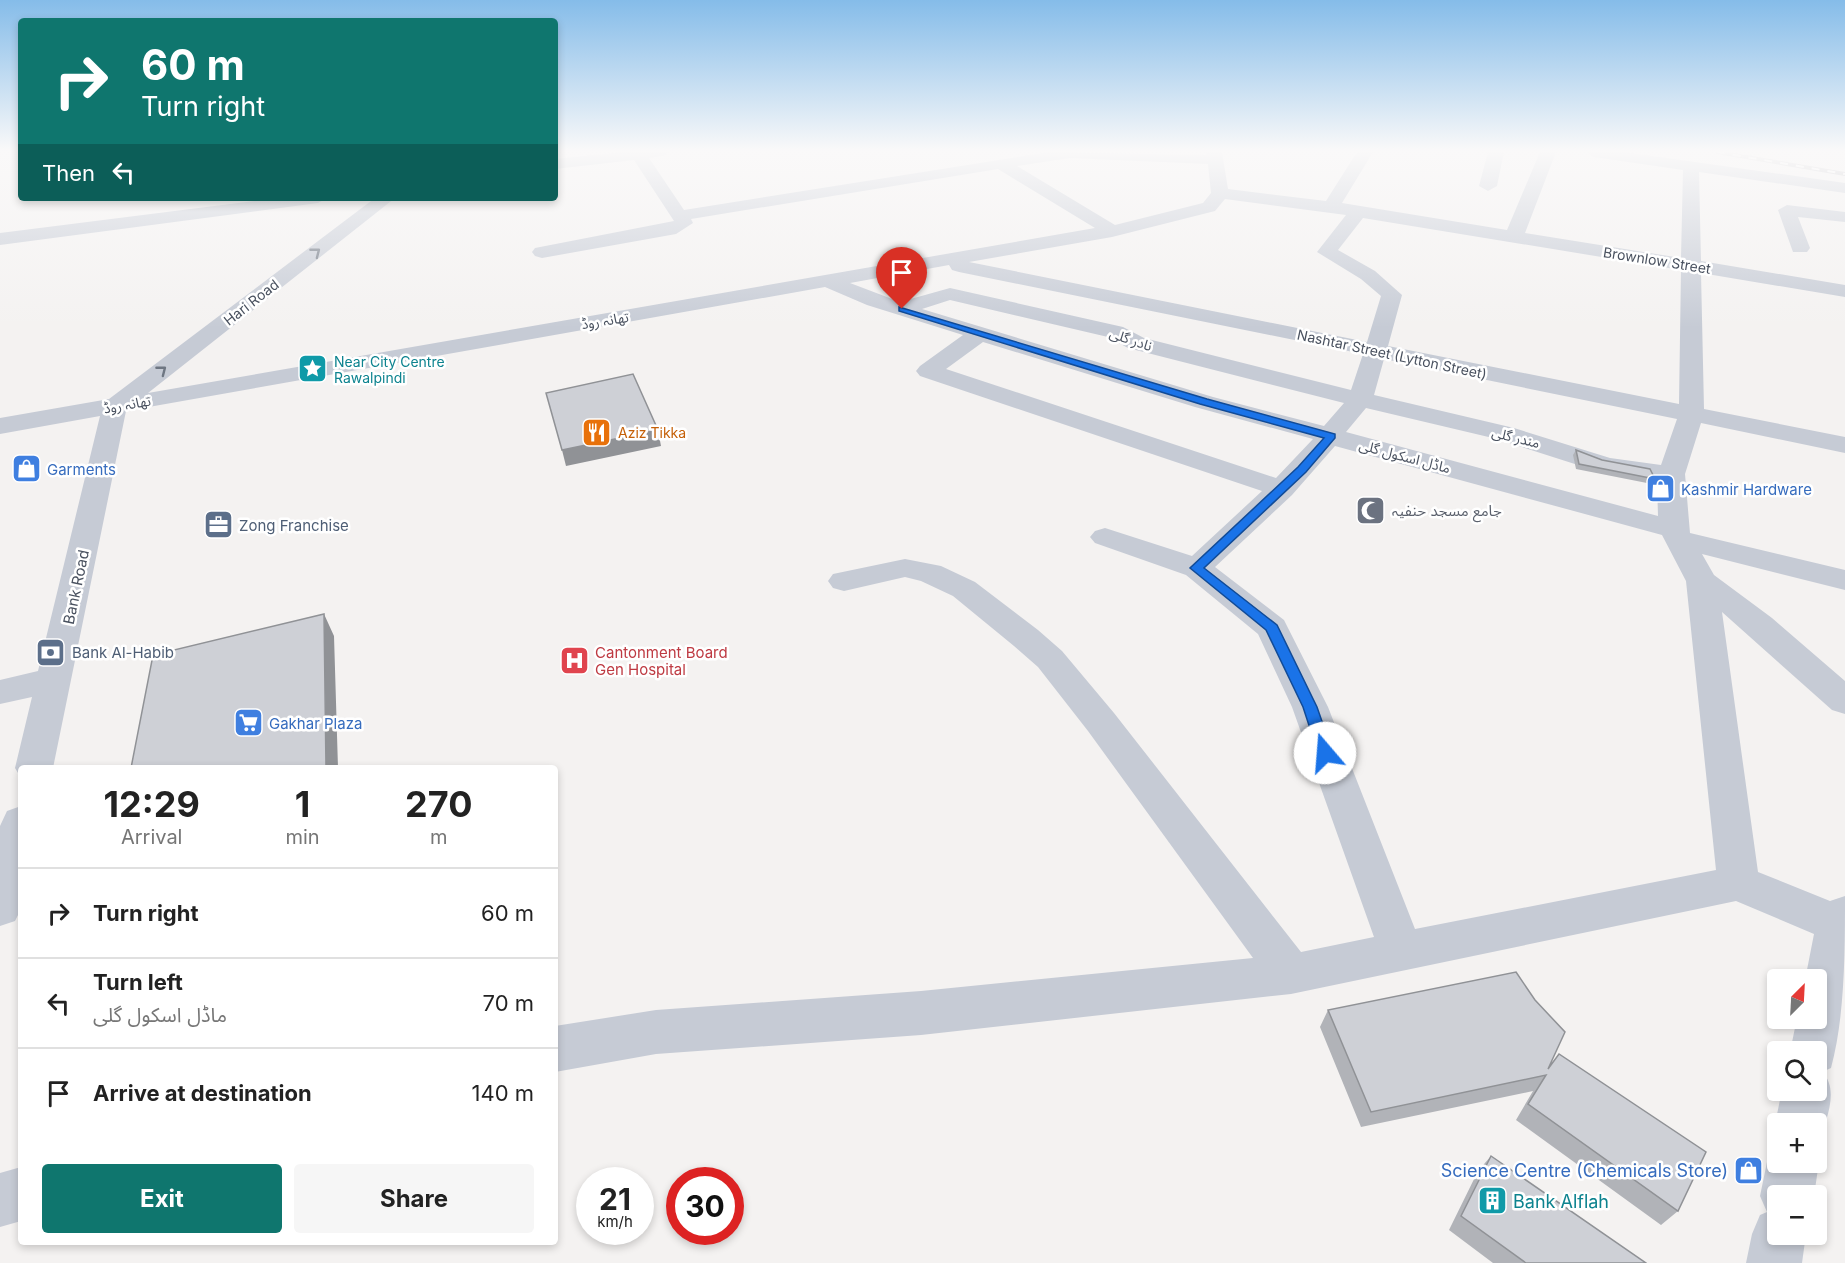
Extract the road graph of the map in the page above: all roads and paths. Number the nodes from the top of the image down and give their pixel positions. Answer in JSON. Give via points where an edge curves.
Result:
{"nodes":[{"id":1,"x":148,"y":211,"type":"edge"},
{"id":2,"x":218,"y":211,"type":"edge"},
{"id":3,"x":369,"y":211,"type":"edge"},
{"id":4,"x":675,"y":211,"type":"edge"},
{"id":5,"x":709,"y":211,"type":"edge"},
{"id":6,"x":1079,"y":211,"type":"edge"},
{"id":7,"x":1179,"y":211,"type":"edge"},
{"id":8,"x":1352,"y":211,"type":"edge"},
{"id":9,"x":1524,"y":211,"type":"edge"},
{"id":10,"x":1691,"y":211,"type":"edge"},
{"id":11,"x":1787,"y":211,"type":"edge"},
{"id":12,"x":1795,"y":211,"type":"edge"},
{"id":13,"x":1358,"y":212,"type":"junction"},
{"id":14,"x":678,"y":216,"type":"junction"},
{"id":15,"x":1845,"y":217,"type":"edge"},
{"id":16,"x":0,"y":230,"type":"edge"},
{"id":17,"x":1112,"y":231,"type":"junction"},
{"id":18,"x":1514,"y":237,"type":"junction"},
{"id":19,"x":0,"y":239,"type":"edge"},
{"id":20,"x":1800,"y":248,"type":"dead end"},
{"id":21,"x":542,"y":252,"type":"dead end"},
{"id":22,"x":939,"y":262,"type":"junction"},
{"id":23,"x":1692,"y":265,"type":"junction"},
{"id":24,"x":830,"y":282,"type":"junction"},
{"id":25,"x":1845,"y":291,"type":"edge"},
{"id":26,"x":902,"y":309,"type":"junction"},
{"id":27,"x":981,"y":333,"type":"junction"},
{"id":28,"x":1377,"y":351,"type":"junction"},
{"id":29,"x":1361,"y":398,"type":"junction"},
{"id":30,"x":116,"y":406,"type":"junction"},
{"id":31,"x":1690,"y":414,"type":"junction"},
{"id":32,"x":0,"y":426,"type":"edge"},
{"id":33,"x":1331,"y":436,"type":"junction"},
{"id":34,"x":1845,"y":445,"type":"edge"},
{"id":35,"x":1671,"y":474,"type":"junction"},
{"id":36,"x":1282,"y":489,"type":"junction"},
{"id":37,"x":1675,"y":534,"type":"junction"},
{"id":38,"x":1105,"y":537,"type":"dead end"},
{"id":39,"x":1197,"y":568,"type":"junction"},
{"id":40,"x":1845,"y":580,"type":"edge"},
{"id":41,"x":844,"y":581,"type":"dead end"},
{"id":42,"x":1702,"y":581,"type":"junction"},
{"id":43,"x":56,"y":679,"type":"junction"},
{"id":44,"x":0,"y":692,"type":"edge"},
{"id":45,"x":1845,"y":701,"type":"edge"},
{"id":46,"x":35,"y":765,"type":"edge"},
{"id":47,"x":18,"y":834,"type":"edge"},
{"id":48,"x":1738,"y":883,"type":"junction"},
{"id":49,"x":0,"y":908,"type":"edge"},
{"id":50,"x":1842,"y":919,"type":"edge"},
{"id":51,"x":1402,"y":952,"type":"junction"},
{"id":52,"x":1291,"y":974,"type":"junction"},
{"id":53,"x":1816,"y":1041,"type":"edge"},
{"id":54,"x":558,"y":1048,"type":"edge"},
{"id":55,"x":18,"y":1195,"type":"edge"},
{"id":56,"x":0,"y":1200,"type":"edge"},
{"id":57,"x":1777,"y":1245,"type":"edge"},
{"id":58,"x":1774,"y":1263,"type":"edge"}],
"edges":[{"from":1,"to":16,"type":"street"},
{"from":2,"to":19,"type":"street"},
{"from":30,"to":3,"type":"street","name":"Hari Road","one_way":true},
{"from":4,"to":14,"type":"street"},
{"from":5,"to":14,"type":"street"},
{"from":6,"to":17,"type":"street"},
{"from":7,"to":17,"type":"street","name":"تھانہ روڈ"},
{"from":8,"to":13,"type":"street","name":"Brownlow Street"},
{"from":9,"to":18,"type":"street"},
{"from":10,"to":23,"type":"street"},
{"from":11,"to":20,"type":"street"},
{"from":12,"to":15,"type":"street"},
{"from":13,"to":18,"type":"street","name":"Brownlow Street"},
{"from":13,"to":28,"type":"street","via":[[1327,252],[1368,275],[1392,295]]},
{"from":14,"to":21,"type":"street","via":[[684,223],[676,228]]},
{"from":17,"to":22,"type":"street","name":"تھانہ روڈ"},
{"from":18,"to":23,"type":"street","name":"Brownlow Street"},
{"from":22,"to":24,"type":"street","name":"تھانہ روڈ"},
{"from":22,"to":28,"type":"street","name":"Nashtar Street (Lytton Street)"},
{"from":23,"to":25,"type":"street","name":"Brownlow Street"},
{"from":23,"to":31,"type":"street"},
{"from":24,"to":26,"type":"street","name":"ماڈل اسکول گلی"},
{"from":24,"to":30,"type":"street","name":"تھانہ روڈ"},
{"from":26,"to":27,"type":"street","name":"ماڈل اسکول گلی"},
{"from":26,"to":29,"type":"street","name":"نادر گلی","via":[[950,294],[1115,332],[1136,343]]},
{"from":27,"to":33,"type":"street","name":"ماڈل اسکول گلی","via":[[1204,402]]},
{"from":27,"to":36,"type":"street","via":[[928,370]]},
{"from":28,"to":29,"type":"street"},
{"from":28,"to":31,"type":"street","name":"Nashtar Street (Lytton Street)"},
{"from":29,"to":33,"type":"street"},
{"from":29,"to":35,"type":"street","name":"مندر گلی","via":[[1550,445],[1606,465]]},
{"from":30,"to":32,"type":"street","name":"تھانہ روڈ"},
{"from":30,"to":43,"type":"street","name":"Bank Road"},
{"from":31,"to":34,"type":"street","name":"Nashtar Street (Lytton Street)"},
{"from":31,"to":35,"type":"street"},
{"from":33,"to":36,"type":"street"},
{"from":33,"to":37,"type":"street","name":"ماڈل اسکول گلی"},
{"from":35,"to":37,"type":"street"},
{"from":36,"to":39,"type":"street"},
{"from":37,"to":40,"type":"street","name":"ماڈل اسکول گلی"},
{"from":37,"to":42,"type":"street"},
{"from":38,"to":39,"type":"street"},
{"from":39,"to":51,"type":"street","via":[[1272,628],[1282,646],[1310,707]]},
{"from":41,"to":52,"type":"street","via":[[905,568],[930,573],[964,589],[1050,659]]},
{"from":42,"to":45,"type":"street"},
{"from":42,"to":48,"type":"street"},
{"from":43,"to":44,"type":"street"},
{"from":43,"to":46,"type":"street","name":"Bank Road"},
{"from":47,"to":49,"type":"street"},
{"from":48,"to":50,"type":"street"},
{"from":48,"to":51,"type":"street"},
{"from":50,"to":53,"type":"street"},
{"from":51,"to":52,"type":"street"},
{"from":52,"to":54,"type":"street","via":[[944,1011],[656,1032]]},
{"from":55,"to":56,"type":"street"},
{"from":57,"to":58,"type":"street"}]}
